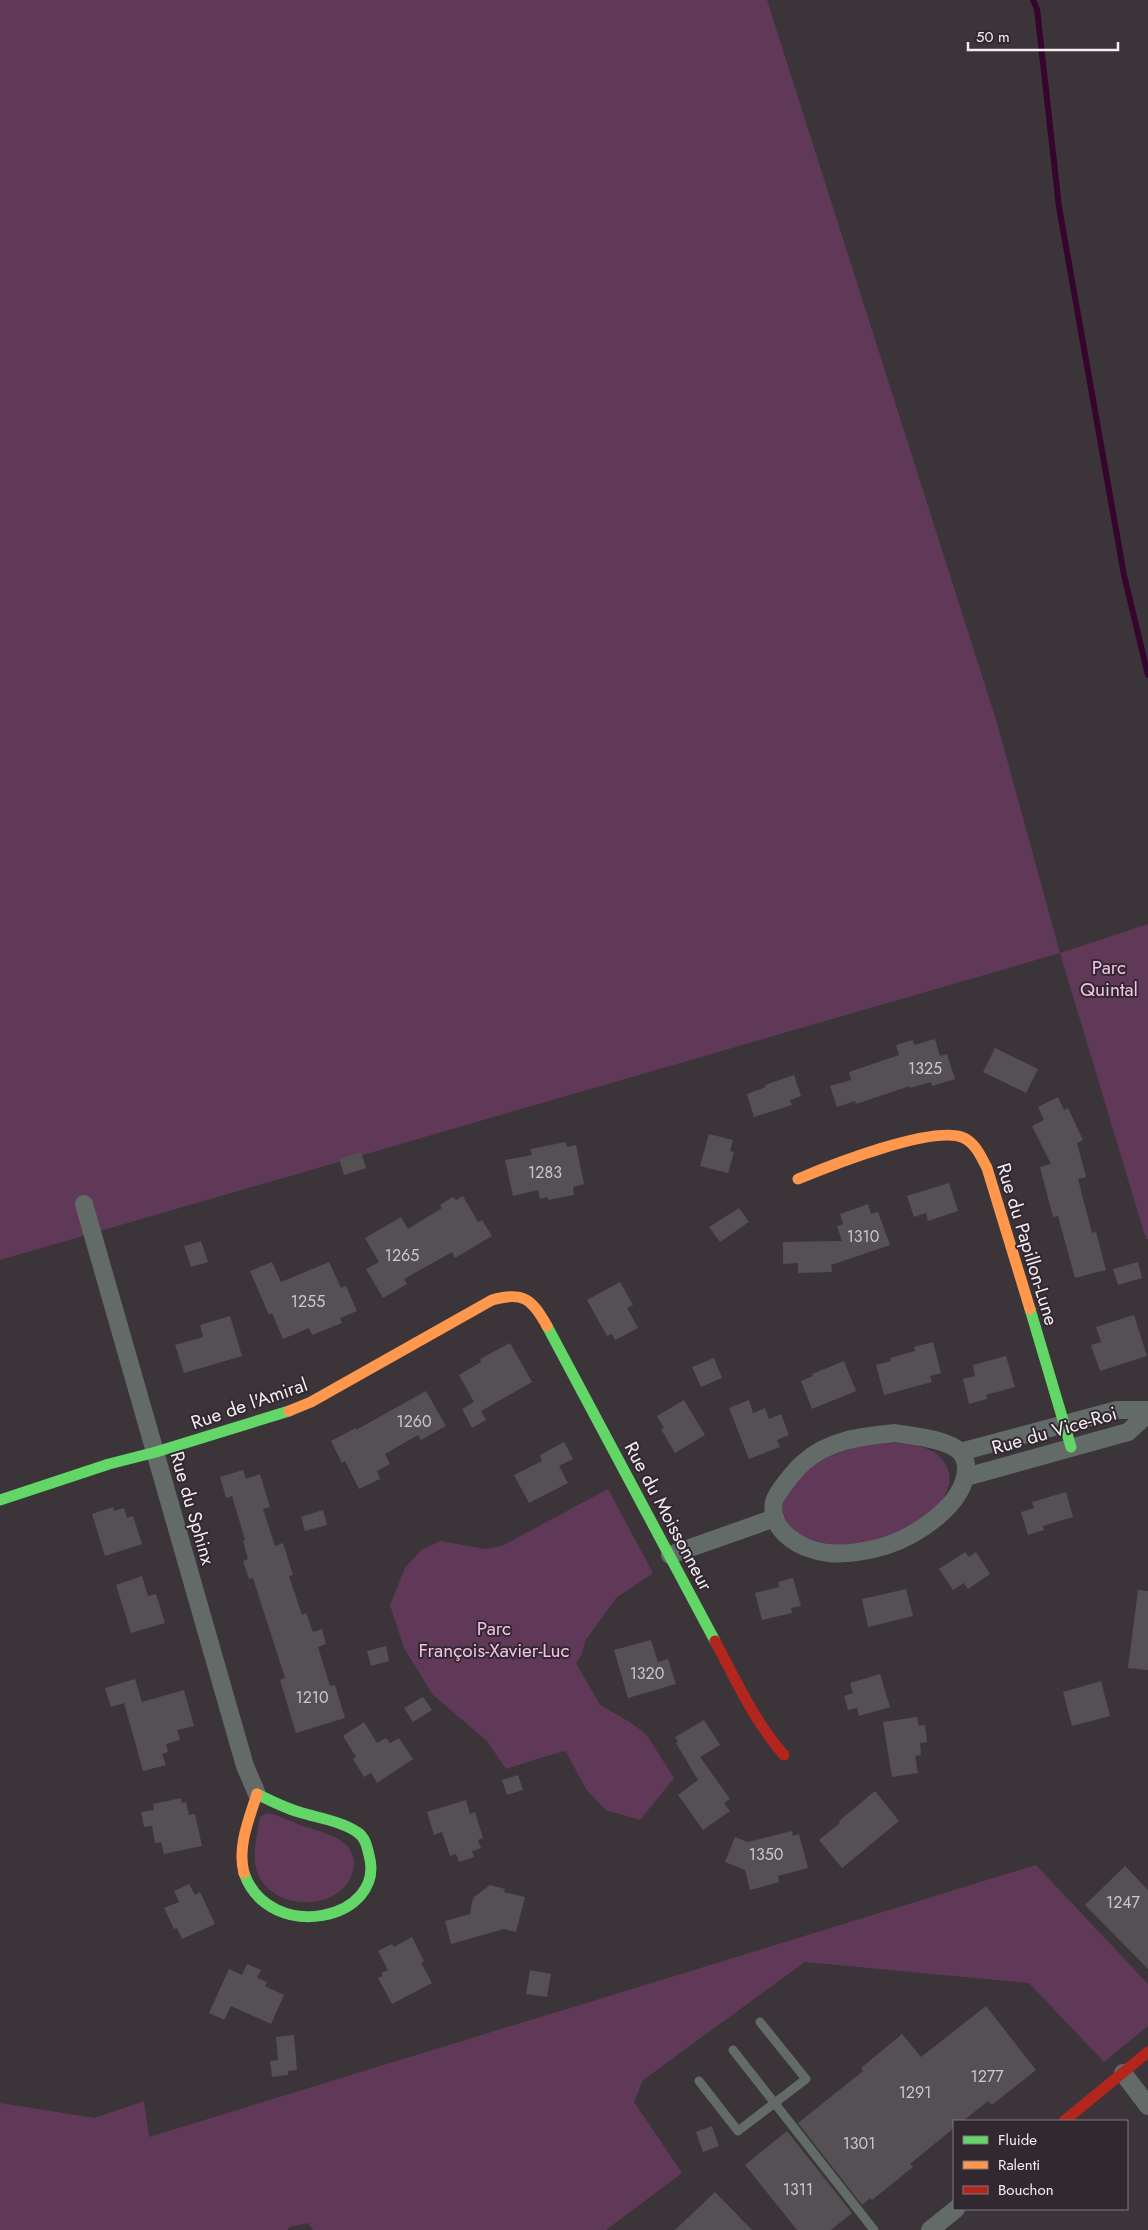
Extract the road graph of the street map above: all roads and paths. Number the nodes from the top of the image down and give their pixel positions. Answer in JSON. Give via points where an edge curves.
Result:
{"nodes":[{"id":1,"x":798,"y":1179,"type":"dead end"},
{"id":2,"x":84,"y":1204,"type":"dead end"},
{"id":3,"x":521,"y":1296,"type":"joint"},
{"id":4,"x":1148,"y":1410,"type":"edge"},
{"id":5,"x":1148,"y":1414,"type":"edge"},
{"id":6,"x":1064,"y":1424,"type":"junction"},
{"id":7,"x":1071,"y":1447,"type":"junction"},
{"id":8,"x":156,"y":1452,"type":"junction"},
{"id":9,"x":960,"y":1452,"type":"junction"},
{"id":10,"x":966,"y":1478,"type":"junction"},
{"id":11,"x":0,"y":1500,"type":"edge"},
{"id":12,"x":775,"y":1518,"type":"junction"},
{"id":13,"x":670,"y":1555,"type":"junction"},
{"id":14,"x":784,"y":1755,"type":"dead end"},
{"id":15,"x":257,"y":1794,"type":"junction"},
{"id":16,"x":760,"y":2022,"type":"dead end"},
{"id":17,"x":733,"y":2050,"type":"dead end"},
{"id":18,"x":1148,"y":2052,"type":"edge"},
{"id":19,"x":1123,"y":2073,"type":"junction"},
{"id":20,"x":699,"y":2081,"type":"dead end"},
{"id":21,"x":774,"y":2104,"type":"junction"},
{"id":22,"x":1148,"y":2106,"type":"edge"},
{"id":23,"x":1065,"y":2120,"type":"edge"},
{"id":24,"x":955,"y":2210,"type":"edge"},
{"id":25,"x":874,"y":2230,"type":"edge"},
{"id":26,"x":930,"y":2230,"type":"edge"}],
"edges":[{"from":1,"to":6,"type":"street","name":"Rue du Papillon-Lune","via":[[848,1159],[944,1135],[961,1137],[972,1143],[988,1168]]},
{"from":2,"to":8,"type":"street","name":"Rue du Sphinx"},
{"from":3,"to":8,"type":"street","name":"Rue de l'Amiral","via":[[508,1295],[492,1300],[311,1402]]},
{"from":3,"to":13,"type":"street","name":"Rue du Moissonneur","via":[[539,1312]]},
{"from":4,"to":6,"type":"street","name":"Rue du Vice-Roi","via":[[1117,1410]]},
{"from":5,"to":7,"type":"street","name":"Rue du Vice-Roi","via":[[1128,1432]]},
{"from":6,"to":7,"type":"street","name":"Rue du Papillon-Lune"},
{"from":6,"to":9,"type":"street","name":"Rue du Vice-Roi"},
{"from":7,"to":10,"type":"street","name":"Rue du Vice-Roi"},
{"from":8,"to":11,"type":"street","name":"Rue de l'Amiral"},
{"from":8,"to":15,"type":"street","name":"Rue du Sphinx","via":[[245,1766]]},
{"from":9,"to":10,"type":"street","via":[[966,1464]]},
{"from":9,"to":12,"type":"street","via":[[924,1437],[895,1433],[861,1436],[843,1442],[803,1463],[780,1490],[774,1502]]},
{"from":10,"to":12,"type":"street","via":[[955,1499],[934,1520],[884,1546],[828,1554],[797,1544],[783,1532]]},
{"from":12,"to":13,"type":"street"},
{"from":13,"to":14,"type":"street","name":"Rue du Moissonneur","via":[[753,1713]]},
{"from":15,"to":15,"type":"street","via":[[245,1830],[242,1858],[248,1886],[265,1905],[288,1916],[317,1917],[341,1912],[353,1903],[368,1883],[372,1866],[362,1836],[345,1826],[291,1810]]},
{"from":16,"to":21,"type":"lane","via":[[806,2080]]},
{"from":17,"to":21,"type":"lane"},
{"from":18,"to":19,"type":"street"},
{"from":19,"to":22,"type":"street"},
{"from":19,"to":23,"type":"street"},
{"from":20,"to":21,"type":"lane","via":[[738,2131]]},
{"from":21,"to":25,"type":"lane"},
{"from":24,"to":26,"type":"street"}]}
